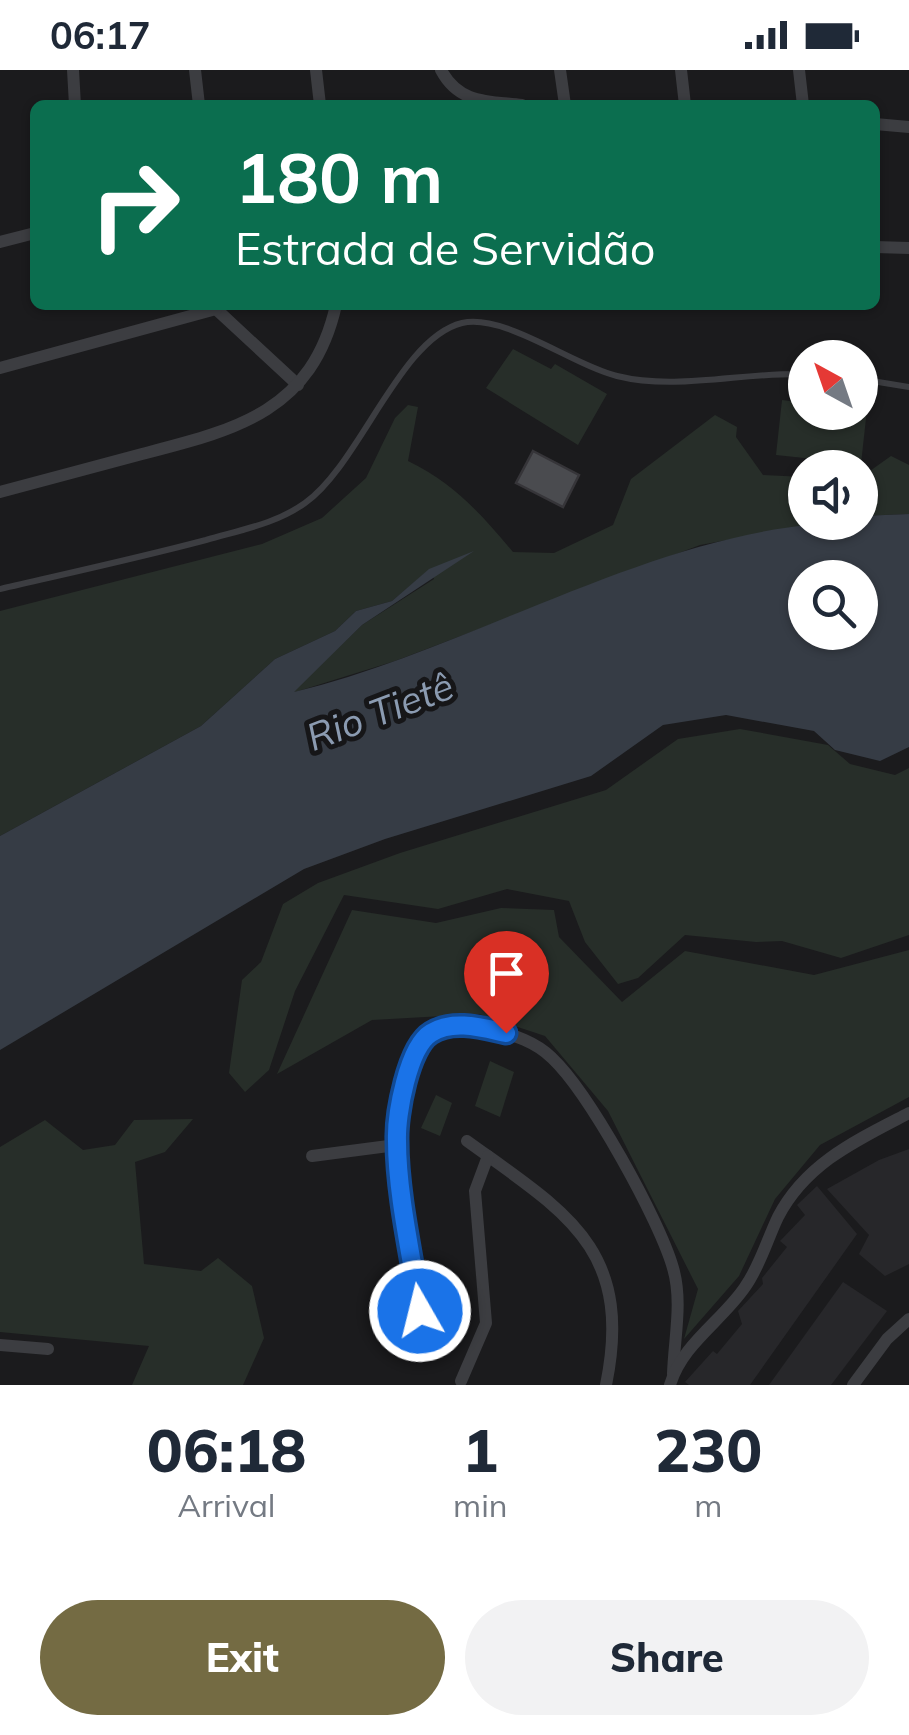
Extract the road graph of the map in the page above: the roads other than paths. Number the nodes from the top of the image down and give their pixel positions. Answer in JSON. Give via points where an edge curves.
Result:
{"nodes":[{"id":1,"x":73,"y":70,"type":"edge"},
{"id":2,"x":194,"y":70,"type":"edge"},
{"id":3,"x":316,"y":70,"type":"edge"},
{"id":4,"x":441,"y":70,"type":"edge"},
{"id":5,"x":560,"y":70,"type":"edge"},
{"id":6,"x":680,"y":70,"type":"edge"},
{"id":7,"x":799,"y":70,"type":"edge"},
{"id":8,"x":75,"y":100,"type":"edge"},
{"id":9,"x":198,"y":100,"type":"edge"},
{"id":10,"x":319,"y":100,"type":"edge"},
{"id":11,"x":473,"y":100,"type":"edge"},
{"id":12,"x":564,"y":100,"type":"edge"},
{"id":13,"x":684,"y":100,"type":"edge"},
{"id":14,"x":803,"y":100,"type":"edge"},
{"id":15,"x":880,"y":124,"type":"edge"},
{"id":16,"x":909,"y":127,"type":"edge"},
{"id":17,"x":30,"y":233,"type":"edge"},
{"id":18,"x":0,"y":242,"type":"edge"},
{"id":19,"x":880,"y":247,"type":"edge"},
{"id":20,"x":909,"y":248,"type":"edge"},
{"id":21,"x":205,"y":310,"type":"edge"},
{"id":22,"x":219,"y":310,"type":"edge"},
{"id":23,"x":334,"y":310,"type":"edge"},
{"id":24,"x":0,"y":368,"type":"edge"},
{"id":25,"x":788,"y":375,"type":"edge"},
{"id":26,"x":878,"y":382,"type":"edge"},
{"id":27,"x":298,"y":385,"type":"junction"},
{"id":28,"x":909,"y":387,"type":"edge"},
{"id":29,"x":0,"y":492,"type":"edge"},
{"id":30,"x":0,"y":589,"type":"edge"},
{"id":31,"x":909,"y":1114,"type":"edge"},
{"id":32,"x":467,"y":1141,"type":"dead end"},
{"id":33,"x":396,"y":1145,"type":"junction"},
{"id":34,"x":312,"y":1156,"type":"dead end"},
{"id":35,"x":488,"y":1156,"type":"junction"},
{"id":36,"x":420,"y":1311,"type":"dead end"},
{"id":37,"x":909,"y":1319,"type":"edge"},
{"id":38,"x":0,"y":1345,"type":"edge"},
{"id":39,"x":48,"y":1350,"type":"dead end"},
{"id":40,"x":672,"y":1380,"type":"edge"},
{"id":41,"x":461,"y":1381,"type":"dead end"},
{"id":42,"x":606,"y":1385,"type":"edge"},
{"id":43,"x":854,"y":1385,"type":"edge"}],
"edges":[{"from":1,"to":8,"type":"street"},
{"from":2,"to":9,"type":"street"},
{"from":3,"to":10,"type":"street"},
{"from":4,"to":11,"type":"street"},
{"from":5,"to":12,"type":"street"},
{"from":6,"to":13,"type":"street"},
{"from":7,"to":14,"type":"street"},
{"from":15,"to":16,"type":"street"},
{"from":17,"to":18,"type":"street"},
{"from":19,"to":20,"type":"street"},
{"from":21,"to":24,"type":"street"},
{"from":22,"to":27,"type":"street"},
{"from":23,"to":27,"type":"street"},
{"from":25,"to":30,"type":"lane","via":[[635,380],[579,363],[498,325],[454,325],[421,350],[330,478],[288,513],[184,546]]},
{"from":26,"to":28,"type":"lane"},
{"from":27,"to":29,"type":"street","via":[[267,412],[223,433]]},
{"from":31,"to":40,"type":"street","via":[[840,1150],[800,1182],[744,1289],[694,1344]]},
{"from":32,"to":35,"type":"street"},
{"from":33,"to":34,"type":"street"},
{"from":33,"to":36,"type":"street"},
{"from":33,"to":40,"type":"street","via":[[409,1070],[428,1035],[482,1027],[542,1049],[586,1102],[665,1245],[679,1298]]},
{"from":35,"to":41,"type":"street","via":[[475,1191],[486,1323]]},
{"from":35,"to":42,"type":"street","via":[[565,1213],[597,1261],[611,1304]]},
{"from":37,"to":43,"type":"street"},
{"from":38,"to":39,"type":"street"}]}
